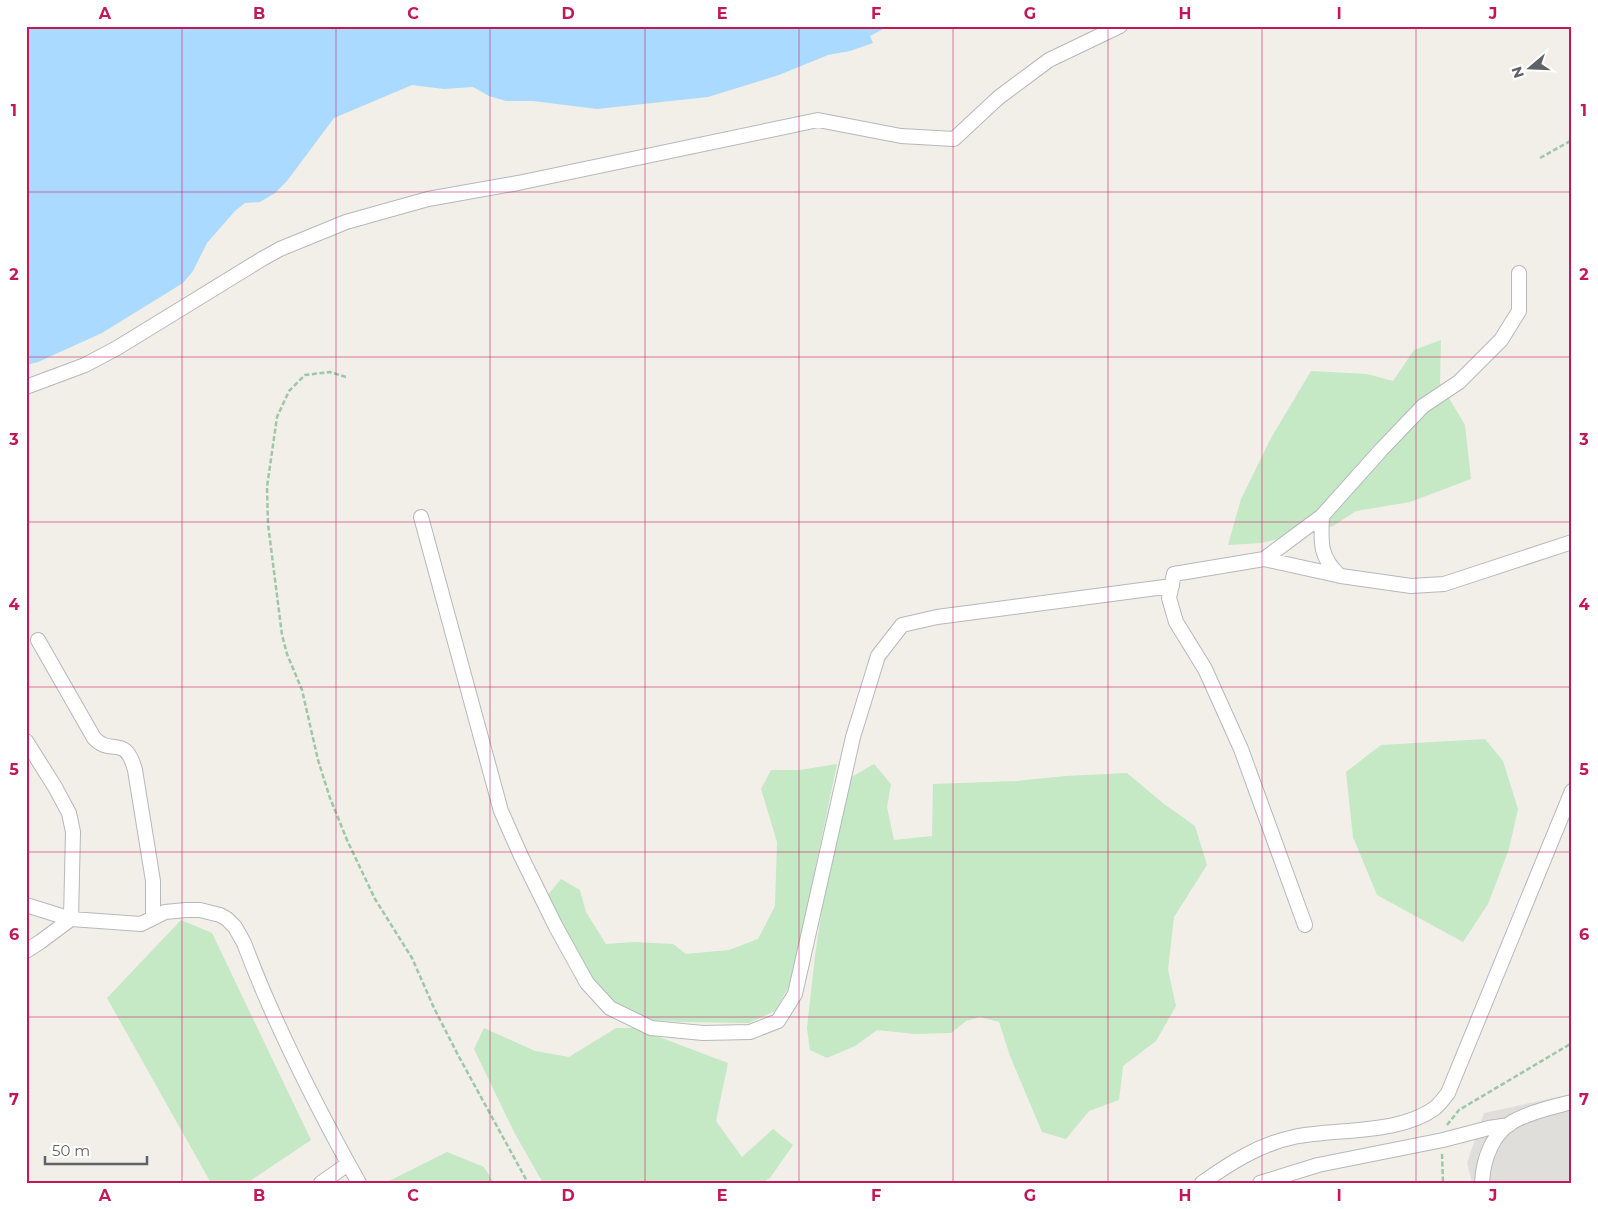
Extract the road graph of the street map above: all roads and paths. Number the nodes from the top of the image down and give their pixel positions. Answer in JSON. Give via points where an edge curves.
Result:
{"nodes":[{"id":1,"x":1120,"y":26,"type":"edge"},
{"id":2,"x":1572,"y":140,"type":"edge"},
{"id":3,"x":1540,"y":158,"type":"dead end"},
{"id":4,"x":1518,"y":273,"type":"dead end"},
{"id":5,"x":346,"y":377,"type":"dead end"},
{"id":6,"x":26,"y":387,"type":"edge"},
{"id":7,"x":1322,"y":516,"type":"junction"},
{"id":8,"x":420,"y":517,"type":"dead end"},
{"id":9,"x":1572,"y":542,"type":"edge"},
{"id":10,"x":1264,"y":559,"type":"junction"},
{"id":11,"x":1341,"y":576,"type":"junction"},
{"id":12,"x":1172,"y":586,"type":"junction"},
{"id":13,"x":38,"y":640,"type":"dead end"},
{"id":14,"x":26,"y":741,"type":"edge"},
{"id":15,"x":1572,"y":791,"type":"edge"},
{"id":16,"x":26,"y":905,"type":"edge"},
{"id":17,"x":153,"y":917,"type":"junction"},
{"id":18,"x":71,"y":919,"type":"junction"},
{"id":19,"x":1305,"y":925,"type":"dead end"},
{"id":20,"x":26,"y":951,"type":"edge"},
{"id":21,"x":1572,"y":1043,"type":"edge"},
{"id":22,"x":1572,"y":1102,"type":"edge"},
{"id":23,"x":1509,"y":1125,"type":"junction"},
{"id":24,"x":1443,"y":1140,"type":"junction"},
{"id":25,"x":348,"y":1164,"type":"junction"},
{"id":26,"x":321,"y":1183,"type":"edge"},
{"id":27,"x":360,"y":1183,"type":"edge"},
{"id":28,"x":528,"y":1183,"type":"edge"},
{"id":29,"x":1202,"y":1183,"type":"edge"},
{"id":30,"x":1260,"y":1183,"type":"edge"},
{"id":31,"x":1443,"y":1183,"type":"edge"},
{"id":32,"x":1482,"y":1183,"type":"edge"}],
"edges":[{"from":1,"to":6,"type":"street","via":[[1049,60],[998,98],[954,138],[901,136],[818,120],[428,199],[346,222],[280,249],[85,365]]},
{"from":2,"to":3,"type":"path"},
{"from":4,"to":7,"type":"street","via":[[1520,310],[1501,340],[1459,382],[1423,406]]},
{"from":5,"to":28,"type":"path","via":[[330,372],[305,375],[289,391],[277,417],[267,487],[268,524],[282,635],[302,690],[327,791],[348,840],[375,899],[412,958],[458,1055]]},
{"from":7,"to":10,"type":"street"},
{"from":7,"to":11,"type":"street","via":[[1323,551],[1330,567]]},
{"from":8,"to":12,"type":"street","via":[[500,811],[556,927],[587,983],[610,1008],[651,1028],[703,1033],[750,1032],[778,1021],[795,994],[853,737],[878,656],[902,625],[937,617]]},
{"from":9,"to":11,"type":"street","via":[[1444,584],[1411,586]]},
{"from":10,"to":11,"type":"street"},
{"from":10,"to":12,"type":"street","via":[[1174,574]]},
{"from":12,"to":19,"type":"street","via":[[1169,598],[1176,622],[1205,669],[1241,749]]},
{"from":13,"to":17,"type":"street","via":[[94,738],[100,745],[123,748],[131,756],[153,881]]},
{"from":14,"to":18,"type":"street","via":[[69,813],[73,832]]},
{"from":15,"to":29,"type":"street","via":[[1448,1093],[1436,1107],[1413,1119],[1370,1130],[1325,1132],[1264,1145]]},
{"from":16,"to":18,"type":"street"},
{"from":17,"to":18,"type":"street","via":[[141,924]]},
{"from":17,"to":25,"type":"street","via":[[165,912],[200,910],[220,915],[235,927],[288,1046]]},
{"from":18,"to":20,"type":"street"},
{"from":21,"to":24,"type":"path","via":[[1459,1110],[1450,1120]]},
{"from":22,"to":23,"type":"street","via":[[1515,1120]]},
{"from":23,"to":24,"type":"street"},
{"from":23,"to":32,"type":"street","via":[[1491,1146],[1483,1164]]},
{"from":24,"to":30,"type":"street","via":[[1318,1165]]},
{"from":24,"to":31,"type":"path"},
{"from":25,"to":26,"type":"street"},
{"from":25,"to":27,"type":"street"}]}
